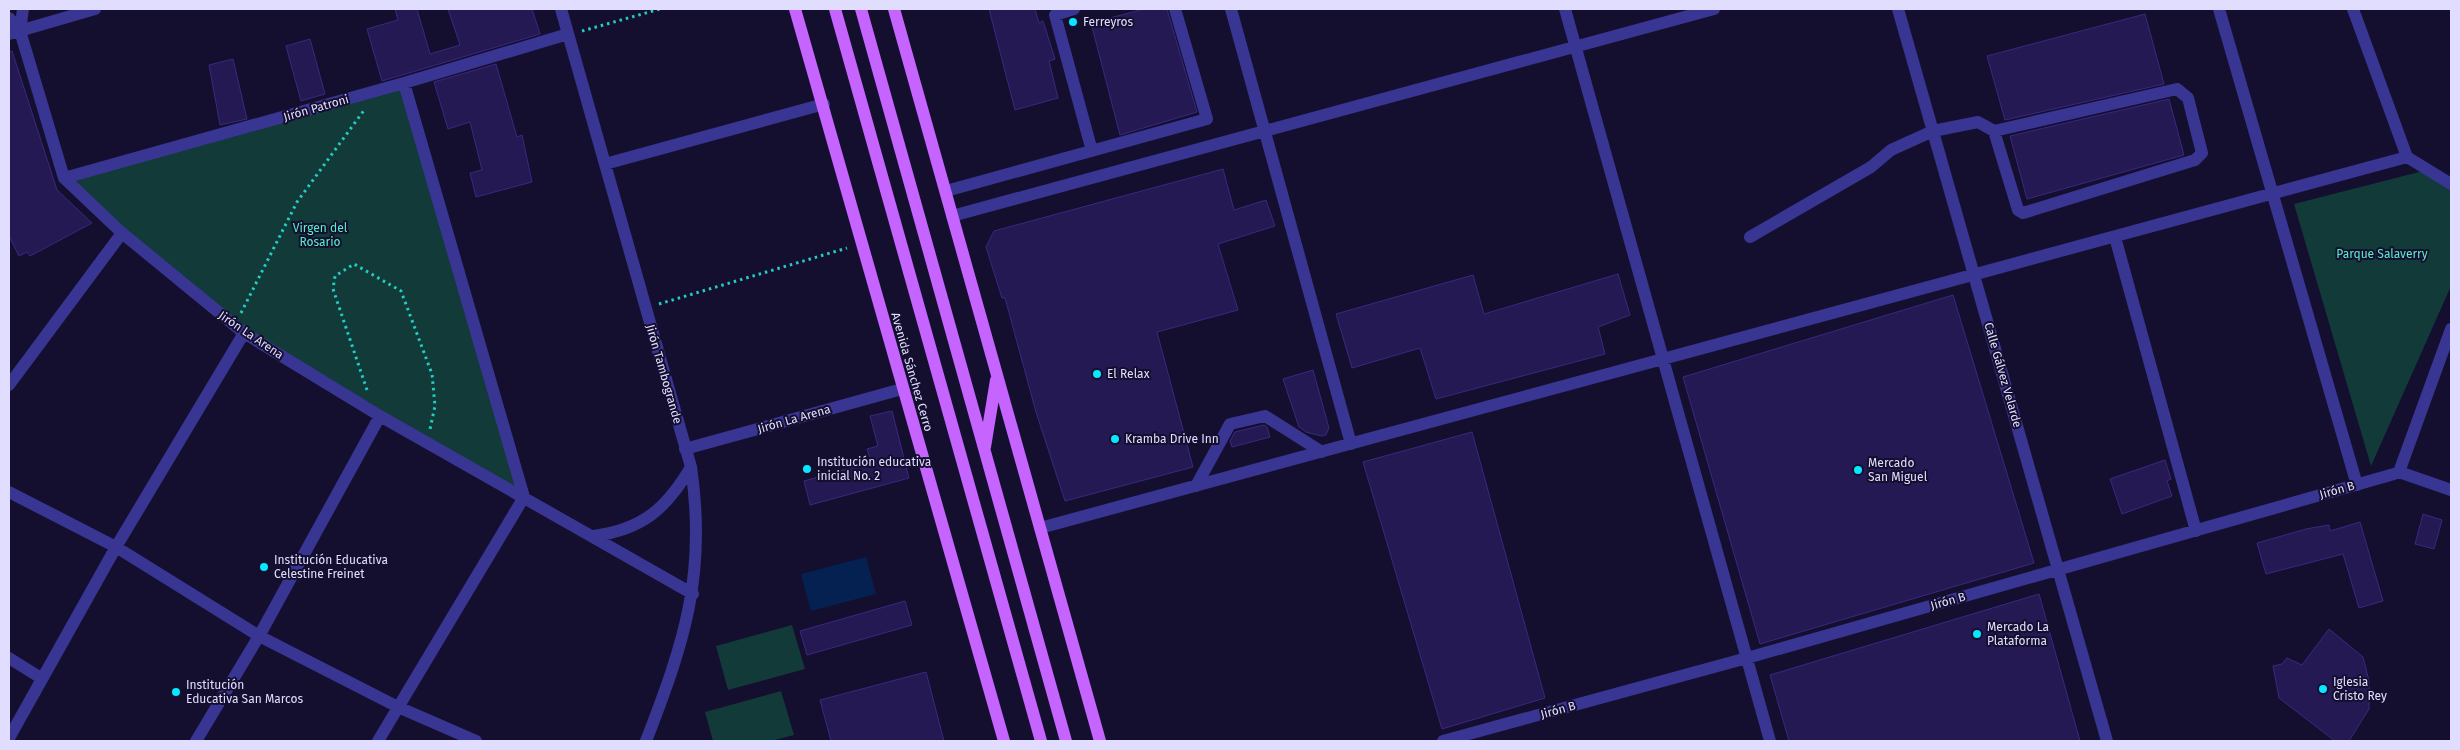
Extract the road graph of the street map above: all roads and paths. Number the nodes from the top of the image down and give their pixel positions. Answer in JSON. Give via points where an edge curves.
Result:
{"nodes":[{"id":1,"x":23,"y":9,"type":"edge"},
{"id":2,"x":95,"y":9,"type":"edge"},
{"id":3,"x":560,"y":9,"type":"edge"},
{"id":4,"x":660,"y":9,"type":"edge"},
{"id":5,"x":795,"y":9,"type":"edge"},
{"id":6,"x":835,"y":9,"type":"edge"},
{"id":7,"x":861,"y":9,"type":"edge"},
{"id":8,"x":894,"y":9,"type":"edge"},
{"id":9,"x":1074,"y":9,"type":"edge"},
{"id":10,"x":1175,"y":9,"type":"edge"},
{"id":11,"x":1231,"y":9,"type":"edge"},
{"id":12,"x":1565,"y":9,"type":"edge"},
{"id":13,"x":1714,"y":9,"type":"edge"},
{"id":14,"x":1898,"y":9,"type":"edge"},
{"id":15,"x":2219,"y":9,"type":"edge"},
{"id":16,"x":2354,"y":9,"type":"edge"},
{"id":17,"x":9,"y":18,"type":"edge"},
{"id":18,"x":12,"y":33,"type":"edge"},
{"id":19,"x":568,"y":34,"type":"junction"},
{"id":20,"x":1576,"y":46,"type":"junction"},
{"id":21,"x":404,"y":83,"type":"junction"},
{"id":22,"x":369,"y":104,"type":"dead end"},
{"id":23,"x":824,"y":104,"type":"junction"},
{"id":24,"x":1265,"y":131,"type":"junction"},
{"id":25,"x":1933,"y":131,"type":"junction"},
{"id":26,"x":1994,"y":131,"type":"junction"},
{"id":27,"x":1092,"y":151,"type":"junction"},
{"id":28,"x":2408,"y":157,"type":"junction"},
{"id":29,"x":604,"y":164,"type":"junction"},
{"id":30,"x":64,"y":178,"type":"junction"},
{"id":31,"x":2451,"y":184,"type":"edge"},
{"id":32,"x":946,"y":192,"type":"junction"},
{"id":33,"x":2273,"y":194,"type":"junction"},
{"id":34,"x":952,"y":216,"type":"junction"},
{"id":35,"x":122,"y":233,"type":"junction"},
{"id":36,"x":2114,"y":236,"type":"junction"},
{"id":37,"x":1750,"y":237,"type":"dead end"},
{"id":38,"x":862,"y":243,"type":"junction"},
{"id":39,"x":1974,"y":274,"type":"junction"},
{"id":40,"x":645,"y":308,"type":"junction"},
{"id":41,"x":244,"y":326,"type":"junction"},
{"id":42,"x":2451,"y":329,"type":"edge"},
{"id":43,"x":1663,"y":359,"type":"junction"},
{"id":44,"x":997,"y":376,"type":"junction"},
{"id":45,"x":9,"y":385,"type":"edge"},
{"id":46,"x":902,"y":389,"type":"junction"},
{"id":47,"x":362,"y":393,"type":"dead end"},
{"id":48,"x":380,"y":416,"type":"junction"},
{"id":49,"x":422,"y":428,"type":"dead end"},
{"id":50,"x":1351,"y":444,"type":"junction"},
{"id":51,"x":686,"y":449,"type":"junction"},
{"id":52,"x":984,"y":452,"type":"junction"},
{"id":53,"x":1322,"y":452,"type":"junction"},
{"id":54,"x":691,"y":467,"type":"junction"},
{"id":55,"x":2399,"y":472,"type":"junction"},
{"id":56,"x":2356,"y":484,"type":"junction"},
{"id":57,"x":1196,"y":486,"type":"junction"},
{"id":58,"x":2451,"y":490,"type":"edge"},
{"id":59,"x":9,"y":492,"type":"edge"},
{"id":60,"x":524,"y":497,"type":"junction"},
{"id":61,"x":1040,"y":528,"type":"junction"},
{"id":62,"x":2196,"y":530,"type":"junction"},
{"id":63,"x":594,"y":536,"type":"junction"},
{"id":64,"x":116,"y":547,"type":"junction"},
{"id":65,"x":2058,"y":570,"type":"junction"},
{"id":66,"x":692,"y":594,"type":"junction"},
{"id":67,"x":259,"y":636,"type":"junction"},
{"id":68,"x":9,"y":658,"type":"edge"},
{"id":69,"x":1747,"y":658,"type":"junction"},
{"id":70,"x":41,"y":678,"type":"junction"},
{"id":71,"x":398,"y":708,"type":"junction"},
{"id":72,"x":9,"y":738,"type":"edge"},
{"id":73,"x":196,"y":741,"type":"edge"},
{"id":74,"x":378,"y":741,"type":"edge"},
{"id":75,"x":476,"y":741,"type":"edge"},
{"id":76,"x":646,"y":741,"type":"edge"},
{"id":77,"x":1004,"y":741,"type":"edge"},
{"id":78,"x":1041,"y":741,"type":"edge"},
{"id":79,"x":1066,"y":741,"type":"edge"},
{"id":80,"x":1100,"y":741,"type":"edge"},
{"id":81,"x":1443,"y":741,"type":"edge"},
{"id":82,"x":1770,"y":741,"type":"edge"},
{"id":83,"x":2107,"y":741,"type":"edge"}],
"edges":[{"from":1,"to":18,"type":"street","name":"Jirón La Arena"},
{"from":2,"to":18,"type":"street"},
{"from":3,"to":19,"type":"street","name":"Jirón Tambogrande"},
{"from":4,"to":19,"type":"path"},
{"from":5,"to":23,"type":"main road","name":"Avenida Sánchez Cerro"},
{"from":6,"to":78,"type":"main road","name":"Avenida Sánchez Cerro"},
{"from":7,"to":52,"type":"main road"},
{"from":8,"to":32,"type":"main road"},
{"from":9,"to":27,"type":"street","via":[[1055,15]]},
{"from":10,"to":27,"type":"street","via":[[1207,119]]},
{"from":11,"to":24,"type":"street"},
{"from":12,"to":20,"type":"street"},
{"from":13,"to":20,"type":"street"},
{"from":14,"to":25,"type":"street","name":"Calle Gálvez Velarde"},
{"from":15,"to":33,"type":"street"},
{"from":16,"to":28,"type":"street"},
{"from":17,"to":18,"type":"street","name":"Jirón La Arena"},
{"from":18,"to":30,"type":"street","name":"Jirón La Arena"},
{"from":19,"to":21,"type":"street","name":"Jirón Patroni"},
{"from":19,"to":29,"type":"street","name":"Jirón Tambogrande"},
{"from":20,"to":24,"type":"street"},
{"from":20,"to":43,"type":"street"},
{"from":21,"to":30,"type":"street","name":"Jirón Patroni"},
{"from":21,"to":60,"type":"street"},
{"from":22,"to":41,"type":"path","via":[[297,202],[239,316]]},
{"from":23,"to":29,"type":"street"},
{"from":23,"to":38,"type":"main road","name":"Avenida Sánchez Cerro"},
{"from":24,"to":34,"type":"street"},
{"from":24,"to":50,"type":"street"},
{"from":25,"to":26,"type":"street","via":[[1978,122]]},
{"from":25,"to":37,"type":"street","via":[[1891,150],[1871,167]]},
{"from":25,"to":39,"type":"street","name":"Calle Gálvez Velarde"},
{"from":26,"to":26,"type":"street","via":[[2177,89],[2188,98],[2202,154],[2196,160],[2023,213],[2018,210]]},
{"from":27,"to":32,"type":"street"},
{"from":28,"to":31,"type":"street"},
{"from":28,"to":33,"type":"street"},
{"from":29,"to":40,"type":"street","name":"Jirón Tambogrande"},
{"from":30,"to":35,"type":"street","name":"Jirón La Arena"},
{"from":32,"to":34,"type":"main road"},
{"from":33,"to":36,"type":"street"},
{"from":33,"to":56,"type":"street"},
{"from":34,"to":44,"type":"main road"},
{"from":35,"to":41,"type":"street","name":"Jirón La Arena"},
{"from":35,"to":45,"type":"street"},
{"from":36,"to":39,"type":"street"},
{"from":36,"to":62,"type":"street"},
{"from":38,"to":40,"type":"path"},
{"from":38,"to":46,"type":"main road","name":"Avenida Sánchez Cerro"},
{"from":39,"to":43,"type":"street"},
{"from":39,"to":65,"type":"street","name":"Calle Gálvez Velarde"},
{"from":40,"to":51,"type":"street","name":"Jirón Tambogrande"},
{"from":41,"to":48,"type":"street","name":"Jirón La Arena"},
{"from":41,"to":64,"type":"street"},
{"from":42,"to":55,"type":"street"},
{"from":43,"to":50,"type":"street"},
{"from":43,"to":69,"type":"street"},
{"from":44,"to":52,"type":"main road"},
{"from":44,"to":61,"type":"main road"},
{"from":46,"to":51,"type":"street","name":"Jirón La Arena"},
{"from":46,"to":77,"type":"main road","name":"Avenida Sánchez Cerro"},
{"from":47,"to":49,"type":"path","via":[[370,398],[333,290],[334,276],[354,264],[401,292],[432,374],[435,406],[429,432]]},
{"from":48,"to":60,"type":"street","name":"Jirón La Arena"},
{"from":48,"to":67,"type":"street"},
{"from":50,"to":53,"type":"street"},
{"from":51,"to":54,"type":"street","name":"Jirón Tambogrande"},
{"from":52,"to":79,"type":"main road"},
{"from":53,"to":57,"type":"street"},
{"from":53,"to":57,"type":"street","via":[[1265,416],[1230,424]]},
{"from":54,"to":63,"type":"street","via":[[666,503],[651,516],[615,533]]},
{"from":54,"to":66,"type":"street","name":"Jirón Tambogrande","via":[[697,543]]},
{"from":55,"to":56,"type":"street","name":"Jirón B"},
{"from":55,"to":58,"type":"street"},
{"from":56,"to":62,"type":"street","name":"Jirón B"},
{"from":57,"to":61,"type":"street"},
{"from":59,"to":64,"type":"street"},
{"from":60,"to":63,"type":"street","name":"Jirón La Arena"},
{"from":60,"to":71,"type":"street"},
{"from":61,"to":80,"type":"main road"},
{"from":62,"to":65,"type":"street","name":"Jirón B"},
{"from":63,"to":66,"type":"street","name":"Jirón La Arena"},
{"from":64,"to":67,"type":"street"},
{"from":64,"to":70,"type":"street"},
{"from":65,"to":69,"type":"street","name":"Jirón B"},
{"from":65,"to":83,"type":"street","name":"Calle Gálvez Velarde"},
{"from":66,"to":76,"type":"street","name":"Jirón Tambogrande","via":[[684,635]]},
{"from":67,"to":71,"type":"street"},
{"from":67,"to":73,"type":"street"},
{"from":68,"to":70,"type":"street"},
{"from":69,"to":81,"type":"street","name":"Jirón B"},
{"from":69,"to":82,"type":"street"},
{"from":70,"to":72,"type":"street"},
{"from":71,"to":74,"type":"street"},
{"from":71,"to":75,"type":"street"}]}
